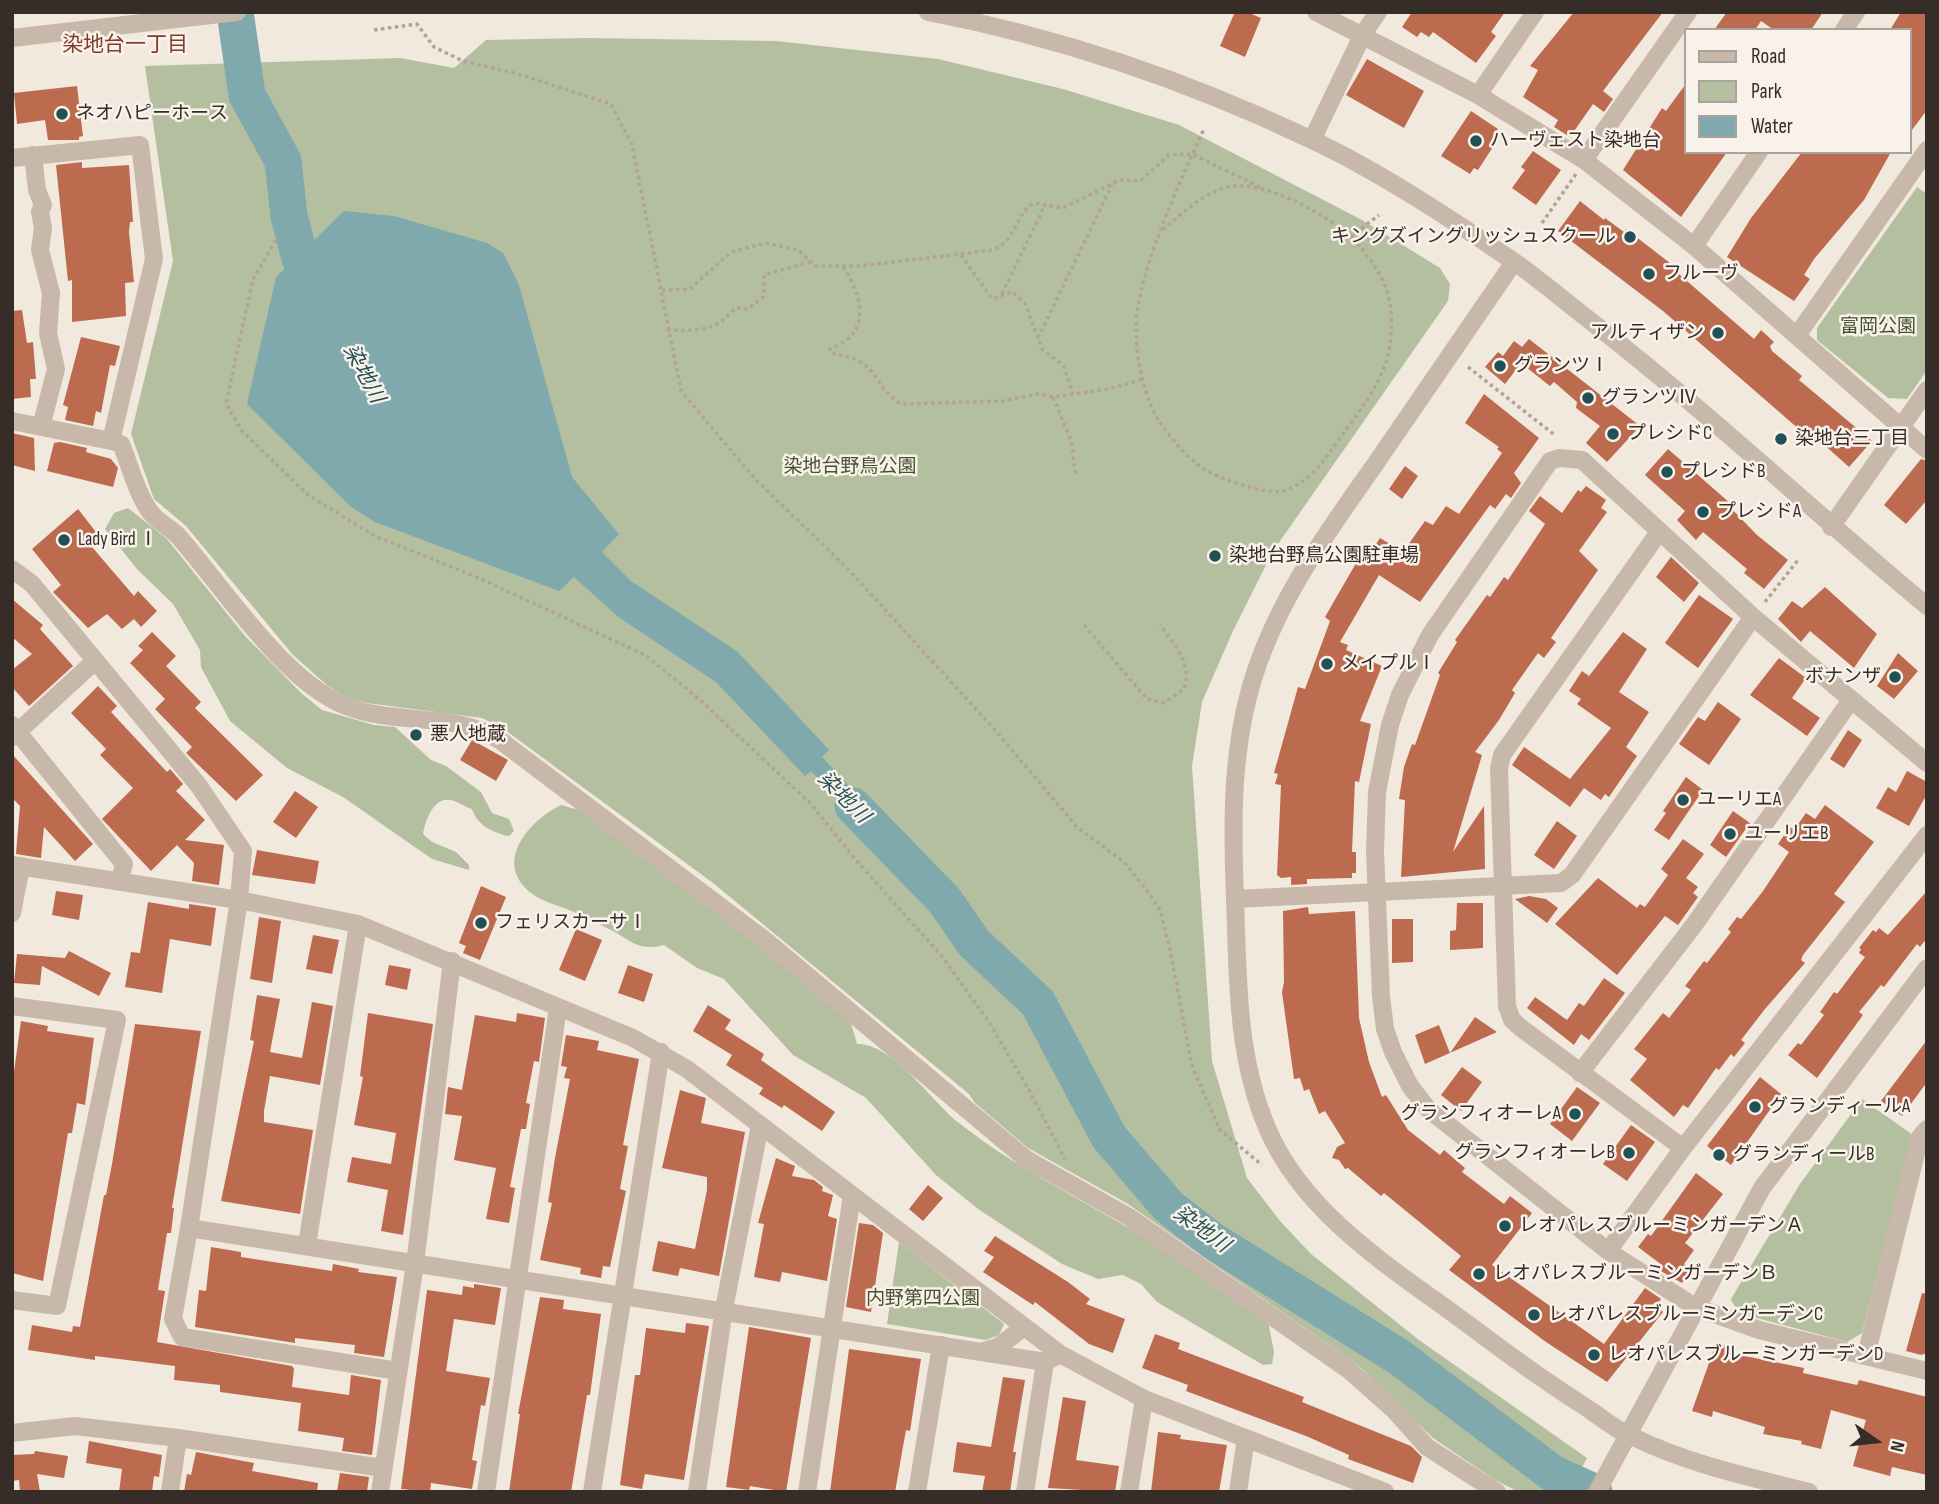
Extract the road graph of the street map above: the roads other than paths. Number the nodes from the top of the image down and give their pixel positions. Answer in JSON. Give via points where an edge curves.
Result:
{"nodes":[{"id":1,"x":237,"y":12,"type":"edge"},
{"id":2,"x":928,"y":12,"type":"edge"},
{"id":3,"x":1316,"y":12,"type":"edge"},
{"id":4,"x":1378,"y":12,"type":"edge"},
{"id":5,"x":1535,"y":12,"type":"edge"},
{"id":6,"x":1688,"y":12,"type":"edge"},
{"id":7,"x":1856,"y":12,"type":"edge"},
{"id":8,"x":979,"y":17,"type":"edge"},
{"id":9,"x":1845,"y":28,"type":"edge"},
{"id":10,"x":1363,"y":34,"type":"junction"},
{"id":11,"x":12,"y":38,"type":"edge"},
{"id":12,"x":1478,"y":95,"type":"junction"},
{"id":13,"x":1312,"y":140,"type":"junction"},
{"id":14,"x":1927,"y":150,"type":"edge"},
{"id":15,"x":1758,"y":154,"type":"edge"},
{"id":16,"x":33,"y":155,"type":"junction"},
{"id":17,"x":12,"y":158,"type":"edge"},
{"id":18,"x":1582,"y":165,"type":"junction"},
{"id":19,"x":1694,"y":246,"type":"junction"},
{"id":20,"x":1514,"y":262,"type":"junction"},
{"id":21,"x":1798,"y":334,"type":"junction"},
{"id":22,"x":1927,"y":390,"type":"edge"},
{"id":23,"x":12,"y":421,"type":"edge"},
{"id":24,"x":41,"y":427,"type":"junction"},
{"id":25,"x":1900,"y":427,"type":"junction"},
{"id":26,"x":111,"y":441,"type":"junction"},
{"id":27,"x":1927,"y":450,"type":"edge"},
{"id":28,"x":1832,"y":527,"type":"junction"},
{"id":29,"x":1660,"y":532,"type":"junction"},
{"id":30,"x":12,"y":569,"type":"edge"},
{"id":31,"x":1927,"y":606,"type":"edge"},
{"id":32,"x":1757,"y":612,"type":"junction"},
{"id":33,"x":95,"y":661,"type":"junction"},
{"id":34,"x":1851,"y":700,"type":"junction"},
{"id":35,"x":14,"y":731,"type":"edge"},
{"id":36,"x":1927,"y":763,"type":"edge"},
{"id":37,"x":1927,"y":835,"type":"edge"},
{"id":38,"x":17,"y":866,"type":"edge"},
{"id":39,"x":120,"y":881,"type":"junction"},
{"id":40,"x":1503,"y":888,"type":"junction"},
{"id":41,"x":1376,"y":893,"type":"junction"},
{"id":42,"x":1235,"y":899,"type":"junction"},
{"id":43,"x":239,"y":900,"type":"junction"},
{"id":44,"x":12,"y":913,"type":"edge"},
{"id":45,"x":358,"y":924,"type":"junction"},
{"id":46,"x":452,"y":961,"type":"junction"},
{"id":47,"x":1927,"y":968,"type":"edge"},
{"id":48,"x":12,"y":1006,"type":"edge"},
{"id":49,"x":558,"y":1008,"type":"junction"},
{"id":50,"x":661,"y":1052,"type":"junction"},
{"id":51,"x":1580,"y":1073,"type":"junction"},
{"id":52,"x":760,"y":1125,"type":"junction"},
{"id":53,"x":1927,"y":1129,"type":"edge"},
{"id":54,"x":1683,"y":1148,"type":"junction"},
{"id":55,"x":852,"y":1195,"type":"junction"},
{"id":56,"x":189,"y":1228,"type":"junction"},
{"id":57,"x":307,"y":1245,"type":"junction"},
{"id":58,"x":1608,"y":1251,"type":"junction"},
{"id":59,"x":415,"y":1264,"type":"junction"},
{"id":60,"x":516,"y":1278,"type":"junction"},
{"id":61,"x":621,"y":1295,"type":"junction"},
{"id":62,"x":12,"y":1300,"type":"edge"},
{"id":63,"x":1695,"y":1307,"type":"junction"},
{"id":64,"x":724,"y":1309,"type":"junction"},
{"id":65,"x":830,"y":1326,"type":"junction"},
{"id":66,"x":1024,"y":1327,"type":"junction"},
{"id":67,"x":941,"y":1345,"type":"junction"},
{"id":68,"x":984,"y":1351,"type":"junction"},
{"id":69,"x":1866,"y":1356,"type":"junction"},
{"id":70,"x":1052,"y":1358,"type":"junction"},
{"id":71,"x":398,"y":1370,"type":"junction"},
{"id":72,"x":1927,"y":1371,"type":"edge"},
{"id":73,"x":1144,"y":1399,"type":"junction"},
{"id":74,"x":12,"y":1433,"type":"edge"},
{"id":75,"x":1628,"y":1435,"type":"junction"},
{"id":76,"x":178,"y":1438,"type":"junction"},
{"id":77,"x":1246,"y":1438,"type":"junction"},
{"id":78,"x":383,"y":1468,"type":"junction"},
{"id":79,"x":1338,"y":1483,"type":"edge"},
{"id":80,"x":170,"y":1492,"type":"edge"},
{"id":81,"x":380,"y":1492,"type":"edge"},
{"id":82,"x":486,"y":1492,"type":"edge"},
{"id":83,"x":592,"y":1492,"type":"edge"},
{"id":84,"x":697,"y":1492,"type":"edge"},
{"id":85,"x":807,"y":1492,"type":"edge"},
{"id":86,"x":917,"y":1492,"type":"edge"},
{"id":87,"x":1025,"y":1492,"type":"edge"},
{"id":88,"x":1129,"y":1492,"type":"edge"},
{"id":89,"x":1238,"y":1492,"type":"edge"},
{"id":90,"x":1385,"y":1492,"type":"edge"},
{"id":91,"x":1497,"y":1492,"type":"edge"},
{"id":92,"x":1597,"y":1492,"type":"edge"},
{"id":93,"x":1809,"y":1492,"type":"edge"}],
"edges":[{"from":1,"to":11,"type":"street"},
{"from":2,"to":8,"type":"street"},
{"from":3,"to":10,"type":"street"},
{"from":4,"to":10,"type":"street"},
{"from":5,"to":12,"type":"street"},
{"from":6,"to":18,"type":"street"},
{"from":7,"to":9,"type":"street"},
{"from":8,"to":13,"type":"street","via":[[1232,105]]},
{"from":10,"to":12,"type":"street"},
{"from":10,"to":13,"type":"street"},
{"from":12,"to":18,"type":"street"},
{"from":13,"to":20,"type":"street"},
{"from":14,"to":21,"type":"street"},
{"from":15,"to":19,"type":"street"},
{"from":16,"to":17,"type":"street"},
{"from":16,"to":24,"type":"street","via":[[43,205],[40,250],[51,293],[48,333],[56,369]]},
{"from":16,"to":26,"type":"street","via":[[140,145],[154,259]]},
{"from":18,"to":19,"type":"street"},
{"from":19,"to":21,"type":"street"},
{"from":20,"to":28,"type":"street","via":[[1689,398]]},
{"from":20,"to":42,"type":"street","via":[[1308,561],[1273,626],[1255,675],[1240,740],[1232,848]]},
{"from":21,"to":25,"type":"street"},
{"from":22,"to":25,"type":"street"},
{"from":23,"to":24,"type":"street"},
{"from":24,"to":26,"type":"street"},
{"from":25,"to":27,"type":"street"},
{"from":25,"to":28,"type":"street"},
{"from":26,"to":91,"type":"street","via":[[121,444],[150,512],[177,534],[299,676],[348,708],[467,726],[501,741],[766,941],[1026,1159],[1129,1217],[1349,1370],[1427,1447]]},
{"from":28,"to":31,"type":"street"},
{"from":29,"to":32,"type":"street"},
{"from":29,"to":40,"type":"street","via":[[1502,755]]},
{"from":29,"to":41,"type":"street","via":[[1582,460],[1559,457],[1550,461],[1430,635],[1400,695],[1377,792]]},
{"from":30,"to":33,"type":"street","via":[[32,584]]},
{"from":32,"to":34,"type":"street"},
{"from":32,"to":40,"type":"street","via":[[1567,880]]},
{"from":33,"to":35,"type":"street"},
{"from":33,"to":43,"type":"street","via":[[200,786],[243,851]]},
{"from":34,"to":36,"type":"street"},
{"from":34,"to":51,"type":"street","via":[[1694,925]]},
{"from":35,"to":39,"type":"street","via":[[124,864]]},
{"from":37,"to":54,"type":"street"},
{"from":38,"to":39,"type":"street"},
{"from":38,"to":44,"type":"street"},
{"from":39,"to":43,"type":"street"},
{"from":40,"to":41,"type":"street"},
{"from":40,"to":51,"type":"street","via":[[1509,1012],[1521,1028]]},
{"from":41,"to":42,"type":"street"},
{"from":41,"to":58,"type":"street","via":[[1382,1012],[1410,1086],[1428,1108]]},
{"from":42,"to":75,"type":"street","via":[[1237,993],[1246,1063],[1269,1132],[1291,1167],[1364,1248],[1536,1375]]},
{"from":43,"to":45,"type":"street"},
{"from":43,"to":56,"type":"street"},
{"from":45,"to":46,"type":"street"},
{"from":45,"to":57,"type":"street"},
{"from":46,"to":49,"type":"street"},
{"from":46,"to":59,"type":"street"},
{"from":47,"to":63,"type":"street","via":[[1762,1188]]},
{"from":48,"to":62,"type":"street","via":[[117,1020],[57,1306]]},
{"from":49,"to":50,"type":"street"},
{"from":49,"to":60,"type":"street"},
{"from":50,"to":52,"type":"street"},
{"from":50,"to":61,"type":"street"},
{"from":51,"to":54,"type":"street"},
{"from":52,"to":55,"type":"street"},
{"from":52,"to":64,"type":"street"},
{"from":53,"to":69,"type":"street","via":[[1920,1137]]},
{"from":54,"to":58,"type":"street"},
{"from":55,"to":65,"type":"street"},
{"from":55,"to":66,"type":"street"},
{"from":56,"to":57,"type":"street"},
{"from":56,"to":71,"type":"street","via":[[173,1319],[182,1337]]},
{"from":57,"to":59,"type":"street"},
{"from":58,"to":63,"type":"street"},
{"from":59,"to":60,"type":"street"},
{"from":59,"to":71,"type":"street"},
{"from":60,"to":61,"type":"street"},
{"from":60,"to":82,"type":"street"},
{"from":61,"to":64,"type":"street"},
{"from":61,"to":83,"type":"street"},
{"from":63,"to":69,"type":"street","via":[[1759,1330]]},
{"from":63,"to":75,"type":"street"},
{"from":64,"to":65,"type":"street"},
{"from":64,"to":84,"type":"street"},
{"from":65,"to":67,"type":"street"},
{"from":65,"to":85,"type":"street"},
{"from":66,"to":68,"type":"street","via":[[998,1347]]},
{"from":66,"to":70,"type":"street"},
{"from":67,"to":68,"type":"street"},
{"from":67,"to":86,"type":"street"},
{"from":68,"to":70,"type":"street"},
{"from":69,"to":72,"type":"street"},
{"from":70,"to":73,"type":"street"},
{"from":70,"to":87,"type":"street"},
{"from":71,"to":78,"type":"street"},
{"from":73,"to":77,"type":"street"},
{"from":73,"to":88,"type":"street"},
{"from":74,"to":76,"type":"street","via":[[75,1426]]},
{"from":75,"to":92,"type":"street"},
{"from":75,"to":93,"type":"street","via":[[1708,1468]]},
{"from":76,"to":78,"type":"street"},
{"from":76,"to":80,"type":"street"},
{"from":77,"to":79,"type":"street"},
{"from":77,"to":89,"type":"street"},
{"from":78,"to":81,"type":"street"},
{"from":79,"to":90,"type":"street"}]}
